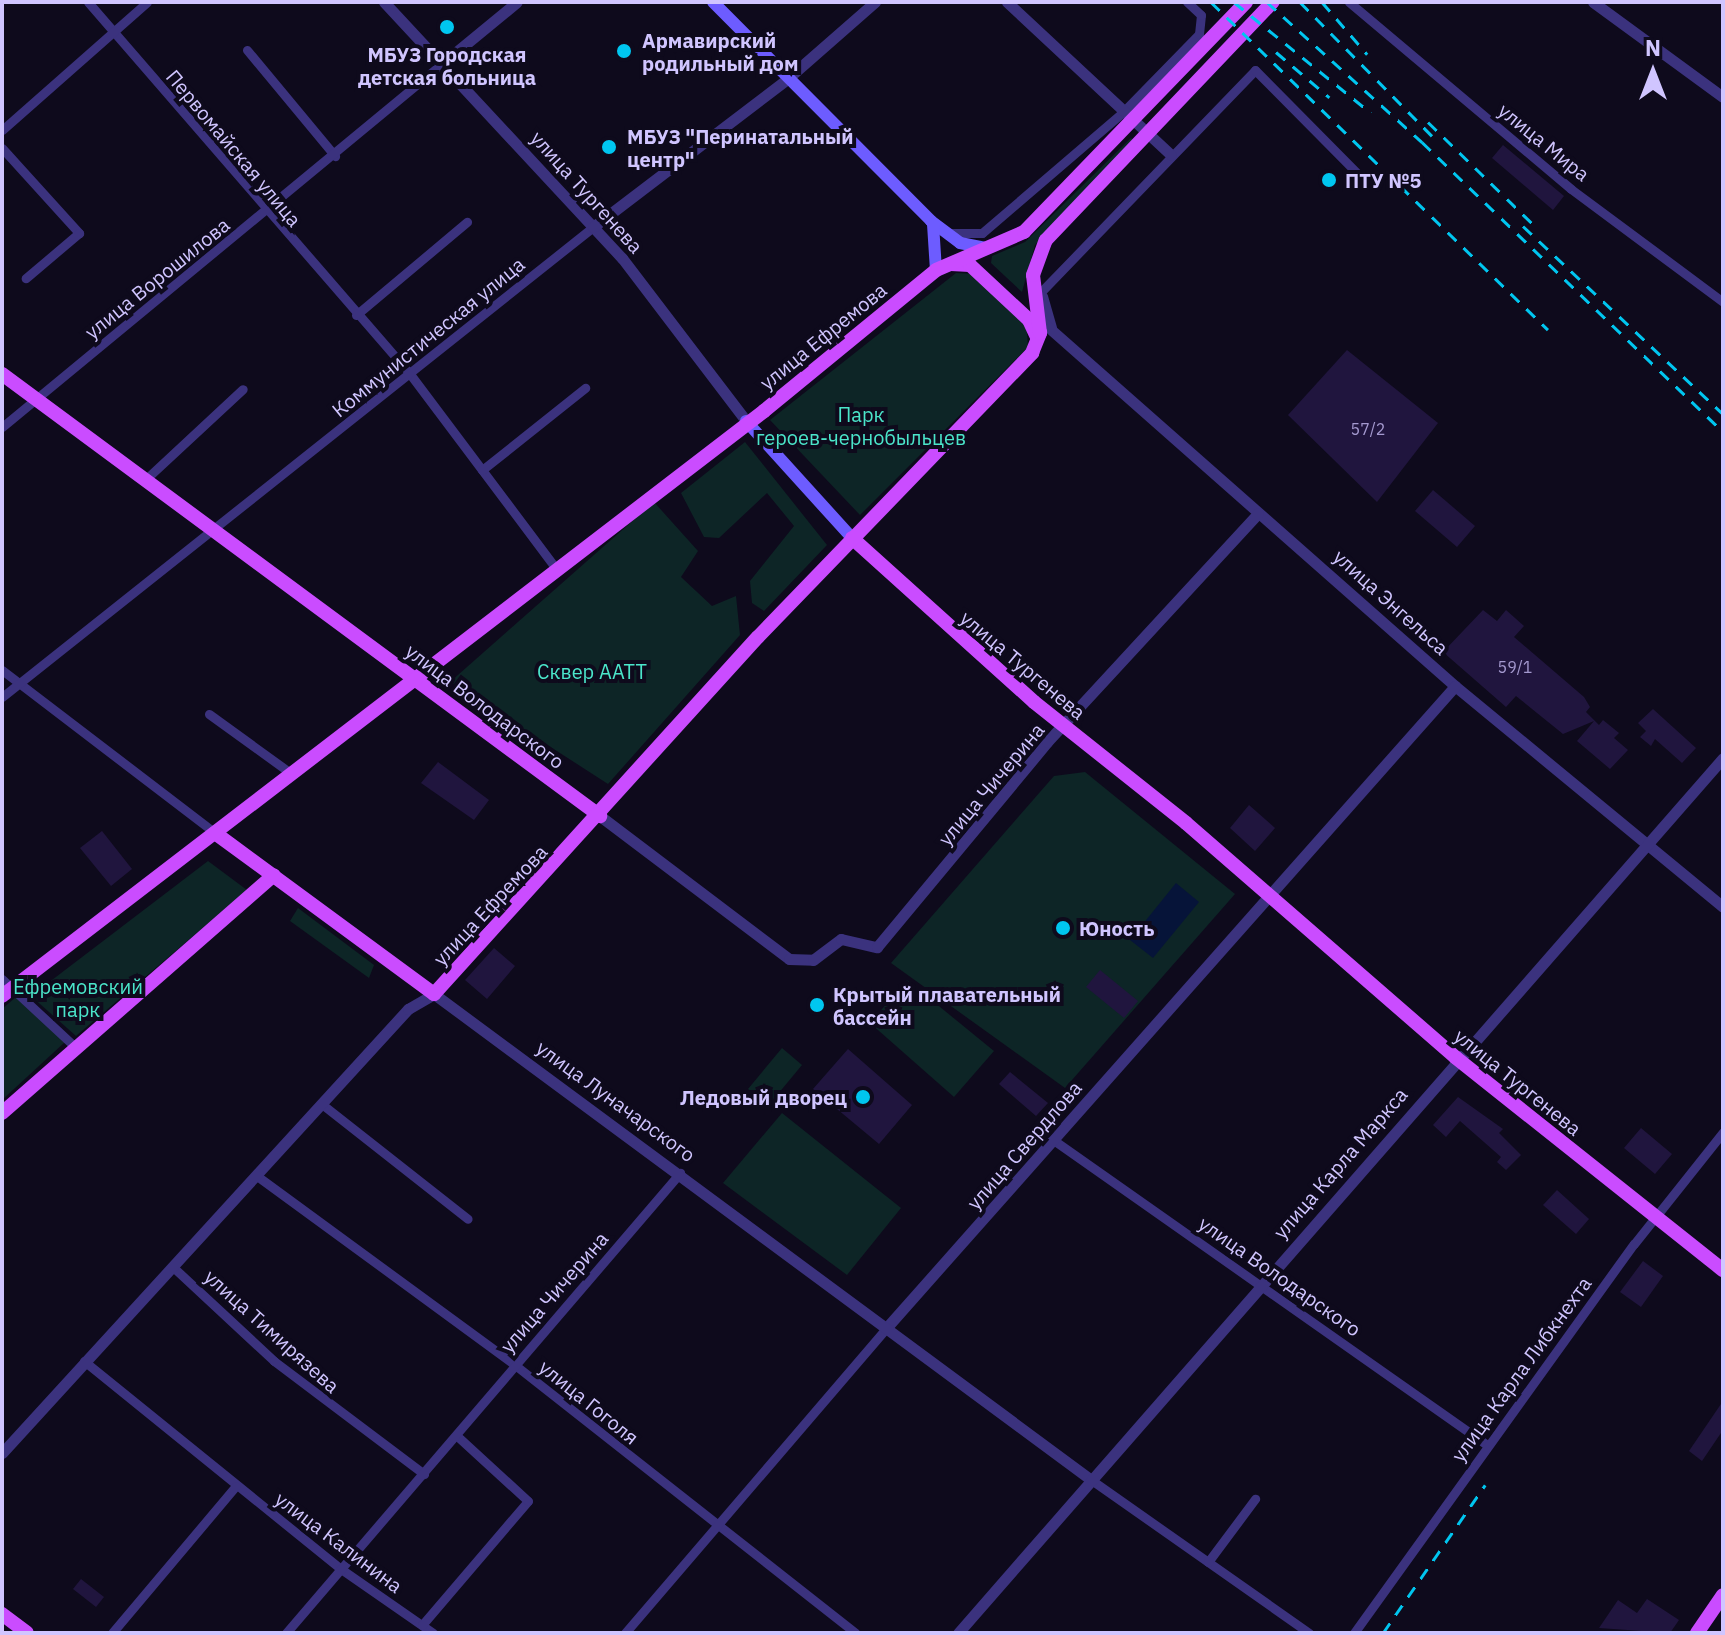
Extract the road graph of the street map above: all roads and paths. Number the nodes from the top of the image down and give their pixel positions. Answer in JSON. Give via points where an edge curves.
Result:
{"nodes":[{"id":1,"x":88,"y":2,"type":"edge"},
{"id":2,"x":147,"y":2,"type":"edge"},
{"id":3,"x":384,"y":2,"type":"edge"},
{"id":4,"x":517,"y":2,"type":"edge"},
{"id":5,"x":713,"y":2,"type":"edge"},
{"id":6,"x":875,"y":2,"type":"edge"},
{"id":7,"x":1007,"y":2,"type":"edge"},
{"id":8,"x":1187,"y":2,"type":"edge"},
{"id":9,"x":1246,"y":2,"type":"edge"},
{"id":10,"x":1273,"y":2,"type":"edge"},
{"id":11,"x":1349,"y":2,"type":"edge"},
{"id":12,"x":1593,"y":2,"type":"edge"},
{"id":13,"x":113,"y":31,"type":"junction"},
{"id":14,"x":247,"y":50,"type":"dead end"},
{"id":15,"x":444,"y":62,"type":"junction"},
{"id":16,"x":787,"y":79,"type":"junction"},
{"id":17,"x":1723,"y":97,"type":"edge"},
{"id":18,"x":1123,"y":112,"type":"junction"},
{"id":19,"x":2,"y":130,"type":"edge"},
{"id":20,"x":2,"y":148,"type":"edge"},
{"id":21,"x":1171,"y":155,"type":"junction"},
{"id":22,"x":335,"y":156,"type":"junction"},
{"id":23,"x":1369,"y":185,"type":"dead end"},
{"id":24,"x":265,"y":213,"type":"junction"},
{"id":25,"x":931,"y":221,"type":"junction"},
{"id":26,"x":467,"y":222,"type":"dead end"},
{"id":27,"x":593,"y":227,"type":"junction"},
{"id":28,"x":992,"y":248,"type":"junction"},
{"id":29,"x":1068,"y":260,"type":"junction"},
{"id":30,"x":938,"y":269,"type":"junction"},
{"id":31,"x":26,"y":278,"type":"dead end"},
{"id":32,"x":1723,"y":302,"type":"edge"},
{"id":33,"x":1038,"y":312,"type":"junction"},
{"id":34,"x":356,"y":315,"type":"junction"},
{"id":35,"x":1063,"y":344,"type":"junction"},
{"id":36,"x":1035,"y":347,"type":"junction"},
{"id":37,"x":2,"y":374,"type":"edge"},
{"id":38,"x":410,"y":374,"type":"junction"},
{"id":39,"x":585,"y":388,"type":"dead end"},
{"id":40,"x":243,"y":389,"type":"dead end"},
{"id":41,"x":37,"y":400,"type":"junction"},
{"id":42,"x":746,"y":421,"type":"junction"},
{"id":43,"x":2,"y":427,"type":"edge"},
{"id":44,"x":482,"y":470,"type":"junction"},
{"id":45,"x":146,"y":479,"type":"junction"},
{"id":46,"x":1258,"y":513,"type":"junction"},
{"id":47,"x":216,"y":531,"type":"junction"},
{"id":48,"x":852,"y":538,"type":"junction"},
{"id":49,"x":554,"y":566,"type":"junction"},
{"id":50,"x":2,"y":670,"type":"edge"},
{"id":51,"x":412,"y":677,"type":"junction"},
{"id":52,"x":20,"y":683,"type":"junction"},
{"id":53,"x":1455,"y":686,"type":"junction"},
{"id":54,"x":2,"y":697,"type":"edge"},
{"id":55,"x":209,"y":714,"type":"dead end"},
{"id":56,"x":1064,"y":726,"type":"junction"},
{"id":57,"x":1723,"y":758,"type":"edge"},
{"id":58,"x":292,"y":774,"type":"junction"},
{"id":59,"x":600,"y":816,"type":"junction"},
{"id":60,"x":215,"y":833,"type":"junction"},
{"id":61,"x":1646,"y":846,"type":"junction"},
{"id":62,"x":274,"y":875,"type":"junction"},
{"id":63,"x":1271,"y":898,"type":"junction"},
{"id":64,"x":1723,"y":907,"type":"edge"},
{"id":65,"x":802,"y":963,"type":"joint"},
{"id":66,"x":5,"y":987,"type":"edge"},
{"id":67,"x":434,"y":994,"type":"junction"},
{"id":68,"x":73,"y":1045,"type":"junction"},
{"id":69,"x":1455,"y":1057,"type":"junction"},
{"id":70,"x":323,"y":1105,"type":"junction"},
{"id":71,"x":2,"y":1113,"type":"edge"},
{"id":72,"x":1723,"y":1132,"type":"edge"},
{"id":73,"x":1052,"y":1139,"type":"junction"},
{"id":74,"x":680,"y":1173,"type":"junction"},
{"id":75,"x":257,"y":1176,"type":"junction"},
{"id":76,"x":1656,"y":1218,"type":"junction"},
{"id":77,"x":468,"y":1219,"type":"dead end"},
{"id":78,"x":174,"y":1268,"type":"junction"},
{"id":79,"x":1723,"y":1270,"type":"edge"},
{"id":80,"x":1258,"y":1286,"type":"junction"},
{"id":81,"x":888,"y":1326,"type":"junction"},
{"id":82,"x":84,"y":1361,"type":"junction"},
{"id":83,"x":515,"y":1365,"type":"junction"},
{"id":84,"x":457,"y":1436,"type":"junction"},
{"id":85,"x":1487,"y":1445,"type":"junction"},
{"id":86,"x":2,"y":1453,"type":"edge"},
{"id":87,"x":424,"y":1474,"type":"junction"},
{"id":88,"x":1090,"y":1479,"type":"junction"},
{"id":89,"x":236,"y":1486,"type":"junction"},
{"id":90,"x":1255,"y":1499,"type":"dead end"},
{"id":91,"x":720,"y":1523,"type":"junction"},
{"id":92,"x":1208,"y":1562,"type":"junction"},
{"id":93,"x":341,"y":1569,"type":"junction"},
{"id":94,"x":1723,"y":1595,"type":"edge"},
{"id":95,"x":2,"y":1614,"type":"edge"},
{"id":96,"x":422,"y":1625,"type":"junction"},
{"id":97,"x":27,"y":1633,"type":"edge"},
{"id":98,"x":112,"y":1633,"type":"edge"},
{"id":99,"x":286,"y":1633,"type":"edge"},
{"id":100,"x":433,"y":1633,"type":"edge"},
{"id":101,"x":625,"y":1633,"type":"edge"},
{"id":102,"x":855,"y":1633,"type":"edge"},
{"id":103,"x":958,"y":1633,"type":"edge"},
{"id":104,"x":1309,"y":1633,"type":"edge"},
{"id":105,"x":1354,"y":1633,"type":"edge"},
{"id":106,"x":1697,"y":1633,"type":"edge"}],
"edges":[{"from":1,"to":13,"type":"street","name":"Первомайская улица"},
{"from":2,"to":13,"type":"street"},
{"from":3,"to":15,"type":"street","name":"улица Тургенева"},
{"from":4,"to":15,"type":"street","name":"улица Ворошилова"},
{"from":5,"to":16,"type":"main road"},
{"from":6,"to":16,"type":"street","name":"Коммунистическая улица"},
{"from":7,"to":18,"type":"street"},
{"from":8,"to":18,"type":"street","via":[[1201,15],[1199,34]]},
{"from":9,"to":28,"type":"main road","name":"улица Ефремова","via":[[1039,218]]},
{"from":10,"to":33,"type":"main road","via":[[1054,232],[1034,267]]},
{"from":11,"to":32,"type":"street","name":"улица Мира","via":[[1571,189]]},
{"from":12,"to":17,"type":"street"},
{"from":13,"to":19,"type":"street"},
{"from":13,"to":24,"type":"street","name":"Первомайская улица"},
{"from":14,"to":22,"type":"street"},
{"from":15,"to":22,"type":"street","name":"улица Ворошилова"},
{"from":15,"to":27,"type":"street","name":"улица Тургенева"},
{"from":16,"to":25,"type":"main road"},
{"from":16,"to":27,"type":"street","name":"Коммунистическая улица"},
{"from":18,"to":21,"type":"street"},
{"from":18,"to":25,"type":"street","via":[[982,233],[960,236]]},
{"from":20,"to":31,"type":"street","via":[[79,233]]},
{"from":21,"to":23,"type":"street","via":[[1255,70]]},
{"from":21,"to":29,"type":"street"},
{"from":22,"to":24,"type":"street","name":"улица Ворошилова"},
{"from":24,"to":34,"type":"street","name":"Первомайская улица"},
{"from":24,"to":41,"type":"street","name":"улица Ворошилова"},
{"from":25,"to":28,"type":"main road","via":[[960,243]]},
{"from":25,"to":30,"type":"main road","via":[[939,248]]},
{"from":26,"to":34,"type":"street"},
{"from":27,"to":38,"type":"street","name":"Коммунистическая улица"},
{"from":27,"to":42,"type":"street","name":"улица Тургенева"},
{"from":28,"to":30,"type":"main road","name":"улица Ефремова"},
{"from":29,"to":33,"type":"street","via":[[1042,285]]},
{"from":29,"to":35,"type":"street","via":[[1043,295],[1046,317]]},
{"from":30,"to":36,"type":"main road","via":[[970,265],[1029,320]]},
{"from":30,"to":42,"type":"main road","name":"улица Ефремова"},
{"from":33,"to":35,"type":"street","name":"улица Энгельса"},
{"from":33,"to":36,"type":"main road"},
{"from":34,"to":38,"type":"street","name":"Первомайская улица"},
{"from":35,"to":36,"type":"street"},
{"from":35,"to":46,"type":"street","name":"улица Энгельса"},
{"from":36,"to":48,"type":"main road","name":"улица Ефремова"},
{"from":37,"to":41,"type":"main road","name":"улица Володарского"},
{"from":38,"to":44,"type":"street","name":"Первомайская улица"},
{"from":38,"to":47,"type":"street","name":"Коммунистическая улица"},
{"from":39,"to":44,"type":"street"},
{"from":40,"to":45,"type":"street"},
{"from":41,"to":43,"type":"street","name":"улица Ворошилова"},
{"from":41,"to":45,"type":"main road","name":"улица Володарского"},
{"from":42,"to":48,"type":"main road","name":"улица Тургенева"},
{"from":42,"to":49,"type":"main road","name":"улица Ефремова"},
{"from":44,"to":49,"type":"street","name":"Первомайская улица"},
{"from":45,"to":47,"type":"main road","name":"улица Володарского"},
{"from":46,"to":53,"type":"street","name":"улица Энгельса"},
{"from":46,"to":56,"type":"street","name":"улица Чичерина"},
{"from":47,"to":51,"type":"main road","name":"улица Володарского"},
{"from":47,"to":52,"type":"street","name":"Коммунистическая улица"},
{"from":48,"to":56,"type":"main road","name":"улица Тургенева"},
{"from":48,"to":59,"type":"main road","name":"улица Ефремова"},
{"from":49,"to":51,"type":"main road","name":"улица Ефремова"},
{"from":50,"to":52,"type":"street","name":"улица Луначарского"},
{"from":51,"to":58,"type":"main road","name":"улица Ефремова"},
{"from":51,"to":59,"type":"main road","name":"улица Володарского"},
{"from":52,"to":54,"type":"street","name":"Коммунистическая улица"},
{"from":52,"to":60,"type":"street","name":"улица Луначарского"},
{"from":53,"to":61,"type":"street","name":"улица Энгельса"},
{"from":53,"to":63,"type":"street","name":"улица Свердлова"},
{"from":55,"to":58,"type":"street"},
{"from":56,"to":63,"type":"main road","name":"улица Тургенева"},
{"from":56,"to":65,"type":"street","name":"улица Чичерина","via":[[889,937],[867,950],[841,939]]},
{"from":57,"to":61,"type":"street","name":"улица Карла Маркса"},
{"from":58,"to":60,"type":"main road","name":"улица Ефремова"},
{"from":59,"to":65,"type":"street","name":"улица Володарского"},
{"from":59,"to":67,"type":"main road","name":"улица Ефремова"},
{"from":60,"to":62,"type":"main road","name":"улица Луначарского"},
{"from":60,"to":66,"type":"main road","name":"улица Ефремова"},
{"from":61,"to":64,"type":"street","name":"улица Энгельса"},
{"from":61,"to":69,"type":"street","name":"улица Карла Маркса"},
{"from":62,"to":67,"type":"main road","name":"улица Луначарского"},
{"from":62,"to":68,"type":"main road"},
{"from":63,"to":69,"type":"main road","name":"улица Тургенева"},
{"from":63,"to":73,"type":"street","name":"улица Свердлова"},
{"from":66,"to":68,"type":"street"},
{"from":67,"to":70,"type":"street","name":"улица Тимирязева","via":[[408,1009]]},
{"from":67,"to":74,"type":"street","name":"улица Луначарского"},
{"from":68,"to":71,"type":"main road"},
{"from":69,"to":76,"type":"main road","name":"улица Тургенева"},
{"from":69,"to":80,"type":"street","name":"улица Карла Маркса"},
{"from":70,"to":75,"type":"street","name":"улица Тимирязева"},
{"from":70,"to":77,"type":"street"},
{"from":72,"to":76,"type":"street","name":"улица Карла Либкнехта"},
{"from":73,"to":80,"type":"street","name":"улица Володарского"},
{"from":73,"to":81,"type":"street","name":"улица Свердлова"},
{"from":74,"to":81,"type":"street","name":"улица Луначарского"},
{"from":74,"to":83,"type":"street","name":"улица Чичерина"},
{"from":75,"to":78,"type":"street","name":"улица Тимирязева"},
{"from":75,"to":83,"type":"street","name":"улица Гоголя"},
{"from":76,"to":79,"type":"main road","name":"улица Тургенева"},
{"from":76,"to":85,"type":"street","name":"улица Карла Либкнехта"},
{"from":78,"to":82,"type":"street","name":"улица Тимирязева"},
{"from":78,"to":87,"type":"street","name":"улица Тимирязева","via":[[274,1361]]},
{"from":80,"to":85,"type":"street","name":"улица Володарского"},
{"from":80,"to":88,"type":"street","name":"улица Карла Маркса"},
{"from":81,"to":88,"type":"street","name":"улица Луначарского"},
{"from":81,"to":91,"type":"street","name":"улица Свердлова"},
{"from":82,"to":86,"type":"street","name":"улица Тимирязева"},
{"from":82,"to":89,"type":"street","name":"улица Калинина"},
{"from":83,"to":84,"type":"street","name":"улица Чичерина"},
{"from":83,"to":91,"type":"street","name":"улица Гоголя","via":[[608,1444]]},
{"from":84,"to":87,"type":"street","name":"улица Чичерина"},
{"from":84,"to":96,"type":"street","via":[[528,1501]]},
{"from":85,"to":105,"type":"street","name":"улица Карла Либкнехта"},
{"from":87,"to":93,"type":"street","name":"улица Чичерина"},
{"from":88,"to":92,"type":"street","name":"улица Луначарского"},
{"from":88,"to":103,"type":"street","name":"улица Карла Маркса"},
{"from":89,"to":93,"type":"street","name":"улица Калинина"},
{"from":89,"to":98,"type":"street"},
{"from":90,"to":92,"type":"street"},
{"from":91,"to":101,"type":"street","name":"улица Свердлова"},
{"from":91,"to":102,"type":"street","name":"улица Гоголя"},
{"from":92,"to":104,"type":"street","name":"улица Луначарского"},
{"from":93,"to":96,"type":"street","name":"улица Калинина"},
{"from":93,"to":99,"type":"street","name":"улица Чичерина"},
{"from":94,"to":106,"type":"main road"},
{"from":95,"to":97,"type":"main road"},
{"from":96,"to":100,"type":"street","name":"улица Калинина"}]}
